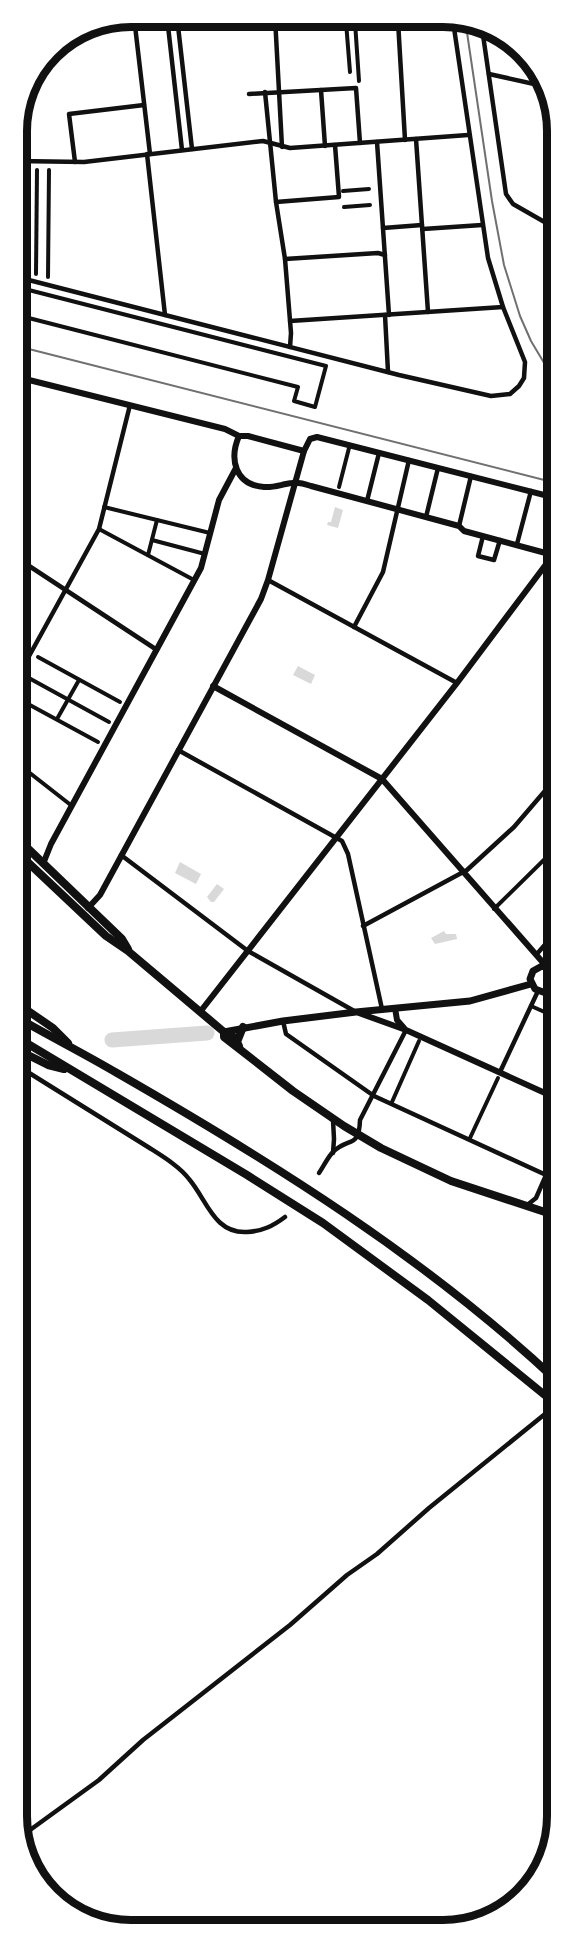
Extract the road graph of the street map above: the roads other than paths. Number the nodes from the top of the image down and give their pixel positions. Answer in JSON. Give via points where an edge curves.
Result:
{"nodes":[{"id":1,"x":135,"y":27,"type":"edge"},
{"id":2,"x":168,"y":27,"type":"edge"},
{"id":3,"x":178,"y":27,"type":"edge"},
{"id":4,"x":275,"y":27,"type":"edge"},
{"id":5,"x":346,"y":27,"type":"edge"},
{"id":6,"x":355,"y":27,"type":"edge"},
{"id":7,"x":397,"y":27,"type":"edge"},
{"id":8,"x":456,"y":28,"type":"edge"},
{"id":9,"x":483,"y":35,"type":"edge"},
{"id":10,"x":350,"y":72,"type":"dead end"},
{"id":11,"x":489,"y":74,"type":"junction"},
{"id":12,"x":359,"y":81,"type":"dead end"},
{"id":13,"x":536,"y":84,"type":"edge"},
{"id":14,"x":321,"y":90,"type":"junction"},
{"id":15,"x":265,"y":92,"type":"junction"},
{"id":16,"x":279,"y":93,"type":"junction"},
{"id":17,"x":249,"y":94,"type":"dead end"},
{"id":18,"x":144,"y":105,"type":"junction"},
{"id":19,"x":468,"y":135,"type":"junction"},
{"id":20,"x":416,"y":139,"type":"junction"},
{"id":21,"x":405,"y":140,"type":"junction"},
{"id":22,"x":270,"y":141,"type":"junction"},
{"id":23,"x":377,"y":142,"type":"junction"},
{"id":24,"x":360,"y":143,"type":"junction"},
{"id":25,"x":335,"y":145,"type":"junction"},
{"id":26,"x":325,"y":146,"type":"junction"},
{"id":27,"x":282,"y":147,"type":"junction"},
{"id":28,"x":192,"y":149,"type":"junction"},
{"id":29,"x":182,"y":150,"type":"junction"},
{"id":30,"x":148,"y":154,"type":"junction"},
{"id":31,"x":27,"y":161,"type":"edge"},
{"id":32,"x":75,"y":162,"type":"junction"},
{"id":33,"x":37,"y":170,"type":"dead end"},
{"id":34,"x":49,"y":170,"type":"dead end"},
{"id":35,"x":369,"y":189,"type":"dead end"},
{"id":36,"x":343,"y":191,"type":"dead end"},
{"id":37,"x":276,"y":202,"type":"junction"},
{"id":38,"x":370,"y":205,"type":"dead end"},
{"id":39,"x":344,"y":207,"type":"dead end"},
{"id":40,"x":547,"y":223,"type":"edge"},
{"id":41,"x":482,"y":225,"type":"junction"},
{"id":42,"x":423,"y":227,"type":"junction"},
{"id":43,"x":383,"y":228,"type":"junction"},
{"id":44,"x":385,"y":255,"type":"junction"},
{"id":45,"x":285,"y":259,"type":"junction"},
{"id":46,"x":36,"y":274,"type":"dead end"},
{"id":47,"x":48,"y":277,"type":"dead end"},
{"id":48,"x":27,"y":280,"type":"edge"},
{"id":49,"x":27,"y":290,"type":"edge"},
{"id":50,"x":503,"y":307,"type":"junction"},
{"id":51,"x":429,"y":312,"type":"junction"},
{"id":52,"x":165,"y":315,"type":"junction"},
{"id":53,"x":387,"y":315,"type":"junction"},
{"id":54,"x":27,"y":318,"type":"edge"},
{"id":55,"x":290,"y":321,"type":"junction"},
{"id":56,"x":290,"y":347,"type":"junction"},
{"id":57,"x":388,"y":372,"type":"junction"},
{"id":58,"x":27,"y":379,"type":"edge"},
{"id":59,"x":130,"y":405,"type":"junction"},
{"id":60,"x":239,"y":436,"type":"junction"},
{"id":61,"x":349,"y":448,"type":"dead end"},
{"id":62,"x":304,"y":451,"type":"junction"},
{"id":63,"x":379,"y":453,"type":"junction"},
{"id":64,"x":409,"y":460,"type":"junction"},
{"id":65,"x":236,"y":468,"type":"junction"},
{"id":66,"x":438,"y":468,"type":"junction"},
{"id":67,"x":471,"y":476,"type":"junction"},
{"id":68,"x":296,"y":482,"type":"junction"},
{"id":69,"x":339,"y":487,"type":"dead end"},
{"id":70,"x":531,"y":491,"type":"junction"},
{"id":71,"x":547,"y":495,"type":"edge"},
{"id":72,"x":367,"y":501,"type":"junction"},
{"id":73,"x":104,"y":507,"type":"junction"},
{"id":74,"x":396,"y":509,"type":"junction"},
{"id":75,"x":426,"y":517,"type":"junction"},
{"id":76,"x":157,"y":520,"type":"junction"},
{"id":77,"x":459,"y":526,"type":"junction"},
{"id":78,"x":99,"y":529,"type":"junction"},
{"id":79,"x":210,"y":533,"type":"junction"},
{"id":80,"x":483,"y":536,"type":"junction"},
{"id":81,"x":152,"y":540,"type":"junction"},
{"id":82,"x":500,"y":540,"type":"junction"},
{"id":83,"x":517,"y":544,"type":"junction"},
{"id":84,"x":547,"y":551,"type":"edge"},
{"id":85,"x":205,"y":554,"type":"junction"},
{"id":86,"x":148,"y":555,"type":"junction"},
{"id":87,"x":547,"y":562,"type":"edge"},
{"id":88,"x":27,"y":565,"type":"edge"},
{"id":89,"x":195,"y":580,"type":"junction"},
{"id":90,"x":268,"y":580,"type":"junction"},
{"id":91,"x":66,"y":590,"type":"junction"},
{"id":92,"x":354,"y":627,"type":"junction"},
{"id":93,"x":157,"y":650,"type":"junction"},
{"id":94,"x":38,"y":657,"type":"dead end"},
{"id":95,"x":27,"y":660,"type":"edge"},
{"id":96,"x":27,"y":677,"type":"dead end"},
{"id":97,"x":79,"y":680,"type":"junction"},
{"id":98,"x":457,"y":683,"type":"junction"},
{"id":99,"x":213,"y":686,"type":"junction"},
{"id":100,"x":68,"y":700,"type":"junction"},
{"id":101,"x":120,"y":702,"type":"dead end"},
{"id":102,"x":27,"y":704,"type":"edge"},
{"id":103,"x":57,"y":720,"type":"junction"},
{"id":104,"x":109,"y":722,"type":"dead end"},
{"id":105,"x":98,"y":742,"type":"dead end"},
{"id":106,"x":178,"y":750,"type":"junction"},
{"id":107,"x":27,"y":770,"type":"edge"},
{"id":108,"x":382,"y":779,"type":"junction"},
{"id":109,"x":547,"y":788,"type":"edge"},
{"id":110,"x":72,"y":806,"type":"junction"},
{"id":111,"x":337,"y":837,"type":"junction"},
{"id":112,"x":27,"y":848,"type":"edge"},
{"id":113,"x":48,"y":851,"type":"junction"},
{"id":114,"x":34,"y":855,"type":"junction"},
{"id":115,"x":122,"y":855,"type":"junction"},
{"id":116,"x":547,"y":857,"type":"edge"},
{"id":117,"x":27,"y":862,"type":"edge"},
{"id":118,"x":44,"y":864,"type":"junction"},
{"id":119,"x":462,"y":872,"type":"junction"},
{"id":120,"x":56,"y":890,"type":"junction"},
{"id":121,"x":63,"y":897,"type":"junction"},
{"id":122,"x":88,"y":908,"type":"junction"},
{"id":123,"x":494,"y":909,"type":"junction"},
{"id":124,"x":363,"y":926,"type":"junction"},
{"id":125,"x":547,"y":942,"type":"edge"},
{"id":126,"x":128,"y":951,"type":"junction"},
{"id":127,"x":248,"y":951,"type":"junction"},
{"id":128,"x":536,"y":955,"type":"junction"},
{"id":129,"x":547,"y":966,"type":"edge"},
{"id":130,"x":547,"y":967,"type":"edge"},
{"id":131,"x":536,"y":968,"type":"junction"},
{"id":132,"x":531,"y":984,"type":"junction"},
{"id":133,"x":538,"y":991,"type":"junction"},
{"id":134,"x":547,"y":992,"type":"edge"},
{"id":135,"x":531,"y":1006,"type":"junction"},
{"id":136,"x":395,"y":1008,"type":"junction"},
{"id":137,"x":382,"y":1009,"type":"junction"},
{"id":138,"x":27,"y":1010,"type":"edge"},
{"id":139,"x":200,"y":1012,"type":"junction"},
{"id":140,"x":356,"y":1012,"type":"junction"},
{"id":141,"x":547,"y":1013,"type":"edge"},
{"id":142,"x":283,"y":1021,"type":"junction"},
{"id":143,"x":381,"y":1021,"type":"junction"},
{"id":144,"x":27,"y":1023,"type":"edge"},
{"id":145,"x":243,"y":1027,"type":"junction"},
{"id":146,"x":406,"y":1030,"type":"junction"},
{"id":147,"x":224,"y":1032,"type":"junction"},
{"id":148,"x":419,"y":1041,"type":"dead end"},
{"id":149,"x":27,"y":1043,"type":"edge"},
{"id":150,"x":238,"y":1045,"type":"junction"},
{"id":151,"x":72,"y":1047,"type":"junction"},
{"id":152,"x":27,"y":1054,"type":"edge"},
{"id":153,"x":73,"y":1070,"type":"junction"},
{"id":154,"x":27,"y":1072,"type":"edge"},
{"id":155,"x":499,"y":1075,"type":"junction"},
{"id":156,"x":547,"y":1094,"type":"edge"},
{"id":157,"x":374,"y":1096,"type":"junction"},
{"id":158,"x":392,"y":1102,"type":"dead end"},
{"id":159,"x":332,"y":1118,"type":"junction"},
{"id":160,"x":360,"y":1120,"type":"junction"},
{"id":161,"x":344,"y":1126,"type":"junction"},
{"id":162,"x":359,"y":1136,"type":"junction"},
{"id":163,"x":470,"y":1138,"type":"dead end"},
{"id":164,"x":333,"y":1153,"type":"junction"},
{"id":165,"x":547,"y":1170,"type":"edge"},
{"id":166,"x":319,"y":1173,"type":"dead end"},
{"id":167,"x":545,"y":1175,"type":"junction"},
{"id":168,"x":536,"y":1198,"type":"junction"},
{"id":169,"x":525,"y":1206,"type":"junction"},
{"id":170,"x":539,"y":1210,"type":"junction"},
{"id":171,"x":547,"y":1213,"type":"edge"},
{"id":172,"x":285,"y":1217,"type":"dead end"},
{"id":173,"x":547,"y":1372,"type":"edge"},
{"id":174,"x":547,"y":1398,"type":"edge"},
{"id":175,"x":545,"y":1414,"type":"dead end"},
{"id":176,"x":29,"y":1831,"type":"edge"}],
"edges":[{"from":1,"to":18,"type":"street"},
{"from":2,"to":29,"type":"street"},
{"from":3,"to":28,"type":"street"},
{"from":4,"to":16,"type":"street"},
{"from":5,"to":10,"type":"street"},
{"from":6,"to":12,"type":"street"},
{"from":7,"to":21,"type":"street"},
{"from":8,"to":19,"type":"street"},
{"from":9,"to":11,"type":"street"},
{"from":11,"to":13,"type":"street"},
{"from":11,"to":40,"type":"street","via":[[506,194],[513,204]]},
{"from":14,"to":16,"type":"street"},
{"from":14,"to":24,"type":"street","via":[[356,88]]},
{"from":14,"to":26,"type":"street"},
{"from":15,"to":16,"type":"street"},
{"from":15,"to":17,"type":"street"},
{"from":15,"to":22,"type":"street"},
{"from":16,"to":27,"type":"street"},
{"from":18,"to":30,"type":"street"},
{"from":18,"to":32,"type":"street","via":[[69,114]]},
{"from":19,"to":20,"type":"street"},
{"from":19,"to":41,"type":"street"},
{"from":20,"to":21,"type":"street"},
{"from":20,"to":42,"type":"street"},
{"from":21,"to":23,"type":"street"},
{"from":22,"to":27,"type":"street"},
{"from":22,"to":28,"type":"street"},
{"from":22,"to":37,"type":"street"},
{"from":23,"to":24,"type":"street"},
{"from":23,"to":43,"type":"street"},
{"from":24,"to":25,"type":"street"},
{"from":25,"to":26,"type":"street"},
{"from":25,"to":37,"type":"street","via":[[339,197]]},
{"from":26,"to":27,"type":"street"},
{"from":28,"to":29,"type":"street"},
{"from":29,"to":30,"type":"street"},
{"from":30,"to":32,"type":"street"},
{"from":30,"to":52,"type":"street"},
{"from":31,"to":32,"type":"street"},
{"from":33,"to":46,"type":"street"},
{"from":34,"to":47,"type":"street"},
{"from":35,"to":36,"type":"street"},
{"from":37,"to":45,"type":"street"},
{"from":38,"to":39,"type":"street"},
{"from":41,"to":42,"type":"street"},
{"from":41,"to":50,"type":"street"},
{"from":42,"to":43,"type":"street"},
{"from":42,"to":51,"type":"street"},
{"from":43,"to":44,"type":"street"},
{"from":44,"to":45,"type":"street"},
{"from":44,"to":53,"type":"street"},
{"from":45,"to":55,"type":"street"},
{"from":48,"to":52,"type":"street"},
{"from":49,"to":54,"type":"street","via":[[326,366],[315,407],[294,402],[298,387]]},
{"from":50,"to":51,"type":"street"},
{"from":50,"to":57,"type":"street","via":[[526,369],[519,386],[510,394],[491,396]]},
{"from":51,"to":53,"type":"street"},
{"from":52,"to":56,"type":"street"},
{"from":53,"to":55,"type":"street"},
{"from":53,"to":57,"type":"street"},
{"from":55,"to":56,"type":"street"},
{"from":56,"to":57,"type":"street"},
{"from":58,"to":59,"type":"street"},
{"from":59,"to":60,"type":"street"},
{"from":59,"to":73,"type":"street"},
{"from":60,"to":62,"type":"street"},
{"from":60,"to":65,"type":"street","via":[[234,448]]},
{"from":61,"to":69,"type":"street"},
{"from":62,"to":63,"type":"street","via":[[312,437],[317,436]]},
{"from":62,"to":68,"type":"street"},
{"from":63,"to":64,"type":"street"},
{"from":63,"to":72,"type":"street"},
{"from":64,"to":66,"type":"street"},
{"from":64,"to":74,"type":"street"},
{"from":65,"to":68,"type":"street","via":[[251,484],[261,487]]},
{"from":65,"to":79,"type":"street","via":[[219,500]]},
{"from":66,"to":67,"type":"street"},
{"from":66,"to":75,"type":"street"},
{"from":67,"to":70,"type":"street"},
{"from":67,"to":77,"type":"street"},
{"from":68,"to":72,"type":"street"},
{"from":68,"to":90,"type":"street"},
{"from":70,"to":71,"type":"street"},
{"from":70,"to":83,"type":"street"},
{"from":72,"to":74,"type":"street"},
{"from":73,"to":76,"type":"street"},
{"from":73,"to":78,"type":"street"},
{"from":74,"to":75,"type":"street"},
{"from":74,"to":92,"type":"street","via":[[383,572]]},
{"from":75,"to":77,"type":"street"},
{"from":76,"to":79,"type":"street"},
{"from":76,"to":81,"type":"street"},
{"from":77,"to":80,"type":"street"},
{"from":78,"to":86,"type":"street"},
{"from":78,"to":91,"type":"street"},
{"from":79,"to":85,"type":"street"},
{"from":80,"to":82,"type":"street"},
{"from":80,"to":82,"type":"street","via":[[478,556],[494,560]]},
{"from":81,"to":85,"type":"street"},
{"from":81,"to":86,"type":"street"},
{"from":82,"to":83,"type":"street"},
{"from":83,"to":84,"type":"street"},
{"from":85,"to":89,"type":"street"},
{"from":86,"to":89,"type":"street"},
{"from":87,"to":98,"type":"street"},
{"from":88,"to":91,"type":"street"},
{"from":89,"to":93,"type":"street"},
{"from":90,"to":92,"type":"street"},
{"from":90,"to":99,"type":"street"},
{"from":91,"to":93,"type":"street"},
{"from":91,"to":95,"type":"street"},
{"from":92,"to":98,"type":"street"},
{"from":93,"to":110,"type":"street"},
{"from":94,"to":97,"type":"street"},
{"from":96,"to":100,"type":"street"},
{"from":97,"to":100,"type":"street"},
{"from":97,"to":101,"type":"street"},
{"from":98,"to":108,"type":"street"},
{"from":99,"to":106,"type":"street"},
{"from":99,"to":108,"type":"street"},
{"from":100,"to":103,"type":"street"},
{"from":100,"to":104,"type":"street"},
{"from":102,"to":103,"type":"street"},
{"from":103,"to":105,"type":"street"},
{"from":106,"to":111,"type":"street"},
{"from":106,"to":115,"type":"street"},
{"from":107,"to":110,"type":"street"},
{"from":108,"to":111,"type":"street"},
{"from":108,"to":119,"type":"street"},
{"from":109,"to":119,"type":"street","via":[[514,827]]},
{"from":110,"to":113,"type":"street"},
{"from":111,"to":124,"type":"street","via":[[348,854]]},
{"from":111,"to":127,"type":"street"},
{"from":112,"to":114,"type":"main road"},
{"from":113,"to":114,"type":"street"},
{"from":113,"to":118,"type":"street"},
{"from":114,"to":118,"type":"main road"},
{"from":115,"to":122,"type":"street","via":[[100,895]]},
{"from":115,"to":127,"type":"street"},
{"from":116,"to":123,"type":"street"},
{"from":117,"to":120,"type":"main road"},
{"from":118,"to":120,"type":"main road","via":[[44,873]]},
{"from":118,"to":122,"type":"main road"},
{"from":119,"to":123,"type":"street"},
{"from":119,"to":124,"type":"street"},
{"from":120,"to":121,"type":"main road"},
{"from":121,"to":122,"type":"main road"},
{"from":121,"to":126,"type":"main road"},
{"from":122,"to":126,"type":"main road","via":[[122,939]]},
{"from":123,"to":128,"type":"street"},
{"from":124,"to":137,"type":"street"},
{"from":125,"to":128,"type":"street"},
{"from":126,"to":139,"type":"main road"},
{"from":127,"to":139,"type":"street"},
{"from":127,"to":140,"type":"street"},
{"from":128,"to":129,"type":"street"},
{"from":128,"to":131,"type":"street"},
{"from":130,"to":131,"type":"main road"},
{"from":131,"to":132,"type":"main road"},
{"from":132,"to":133,"type":"main road"},
{"from":132,"to":136,"type":"main road","via":[[470,1002]]},
{"from":133,"to":134,"type":"main road"},
{"from":133,"to":135,"type":"street"},
{"from":135,"to":141,"type":"street"},
{"from":135,"to":155,"type":"street"},
{"from":136,"to":137,"type":"main road"},
{"from":136,"to":146,"type":"street","via":[[397,1020]]},
{"from":137,"to":140,"type":"main road"},
{"from":137,"to":143,"type":"street"},
{"from":138,"to":151,"type":"highway"},
{"from":139,"to":147,"type":"main road"},
{"from":140,"to":142,"type":"main road"},
{"from":140,"to":143,"type":"street"},
{"from":142,"to":145,"type":"main road"},
{"from":142,"to":157,"type":"street","via":[[286,1034]]},
{"from":143,"to":146,"type":"street"},
{"from":144,"to":151,"type":"highway"},
{"from":145,"to":147,"type":"main road"},
{"from":145,"to":150,"type":"main road"},
{"from":146,"to":155,"type":"street"},
{"from":146,"to":157,"type":"street"},
{"from":147,"to":150,"type":"main road","via":[[232,1044]]},
{"from":148,"to":158,"type":"street"},
{"from":149,"to":153,"type":"highway"},
{"from":150,"to":159,"type":"main road","via":[[268,1073]]},
{"from":151,"to":173,"type":"highway","via":[[345,1213],[443,1285]]},
{"from":152,"to":153,"type":"highway","via":[[48,1065]]},
{"from":153,"to":174,"type":"highway","via":[[323,1223],[428,1300]]},
{"from":154,"to":172,"type":"street","via":[[169,1162],[188,1178],[222,1226],[232,1231],[256,1231]]},
{"from":155,"to":156,"type":"street"},
{"from":155,"to":163,"type":"street"},
{"from":157,"to":160,"type":"street"},
{"from":157,"to":167,"type":"street"},
{"from":159,"to":161,"type":"main road"},
{"from":159,"to":164,"type":"street"},
{"from":160,"to":161,"type":"street"},
{"from":160,"to":162,"type":"street"},
{"from":161,"to":162,"type":"main road"},
{"from":162,"to":164,"type":"street"},
{"from":162,"to":169,"type":"main road","via":[[450,1181]]},
{"from":164,"to":166,"type":"street"},
{"from":165,"to":167,"type":"street"},
{"from":167,"to":168,"type":"street"},
{"from":168,"to":169,"type":"street"},
{"from":168,"to":170,"type":"street"},
{"from":169,"to":170,"type":"main road"},
{"from":170,"to":171,"type":"main road"},
{"from":175,"to":176,"type":"street","via":[[91,1786]]}]}
